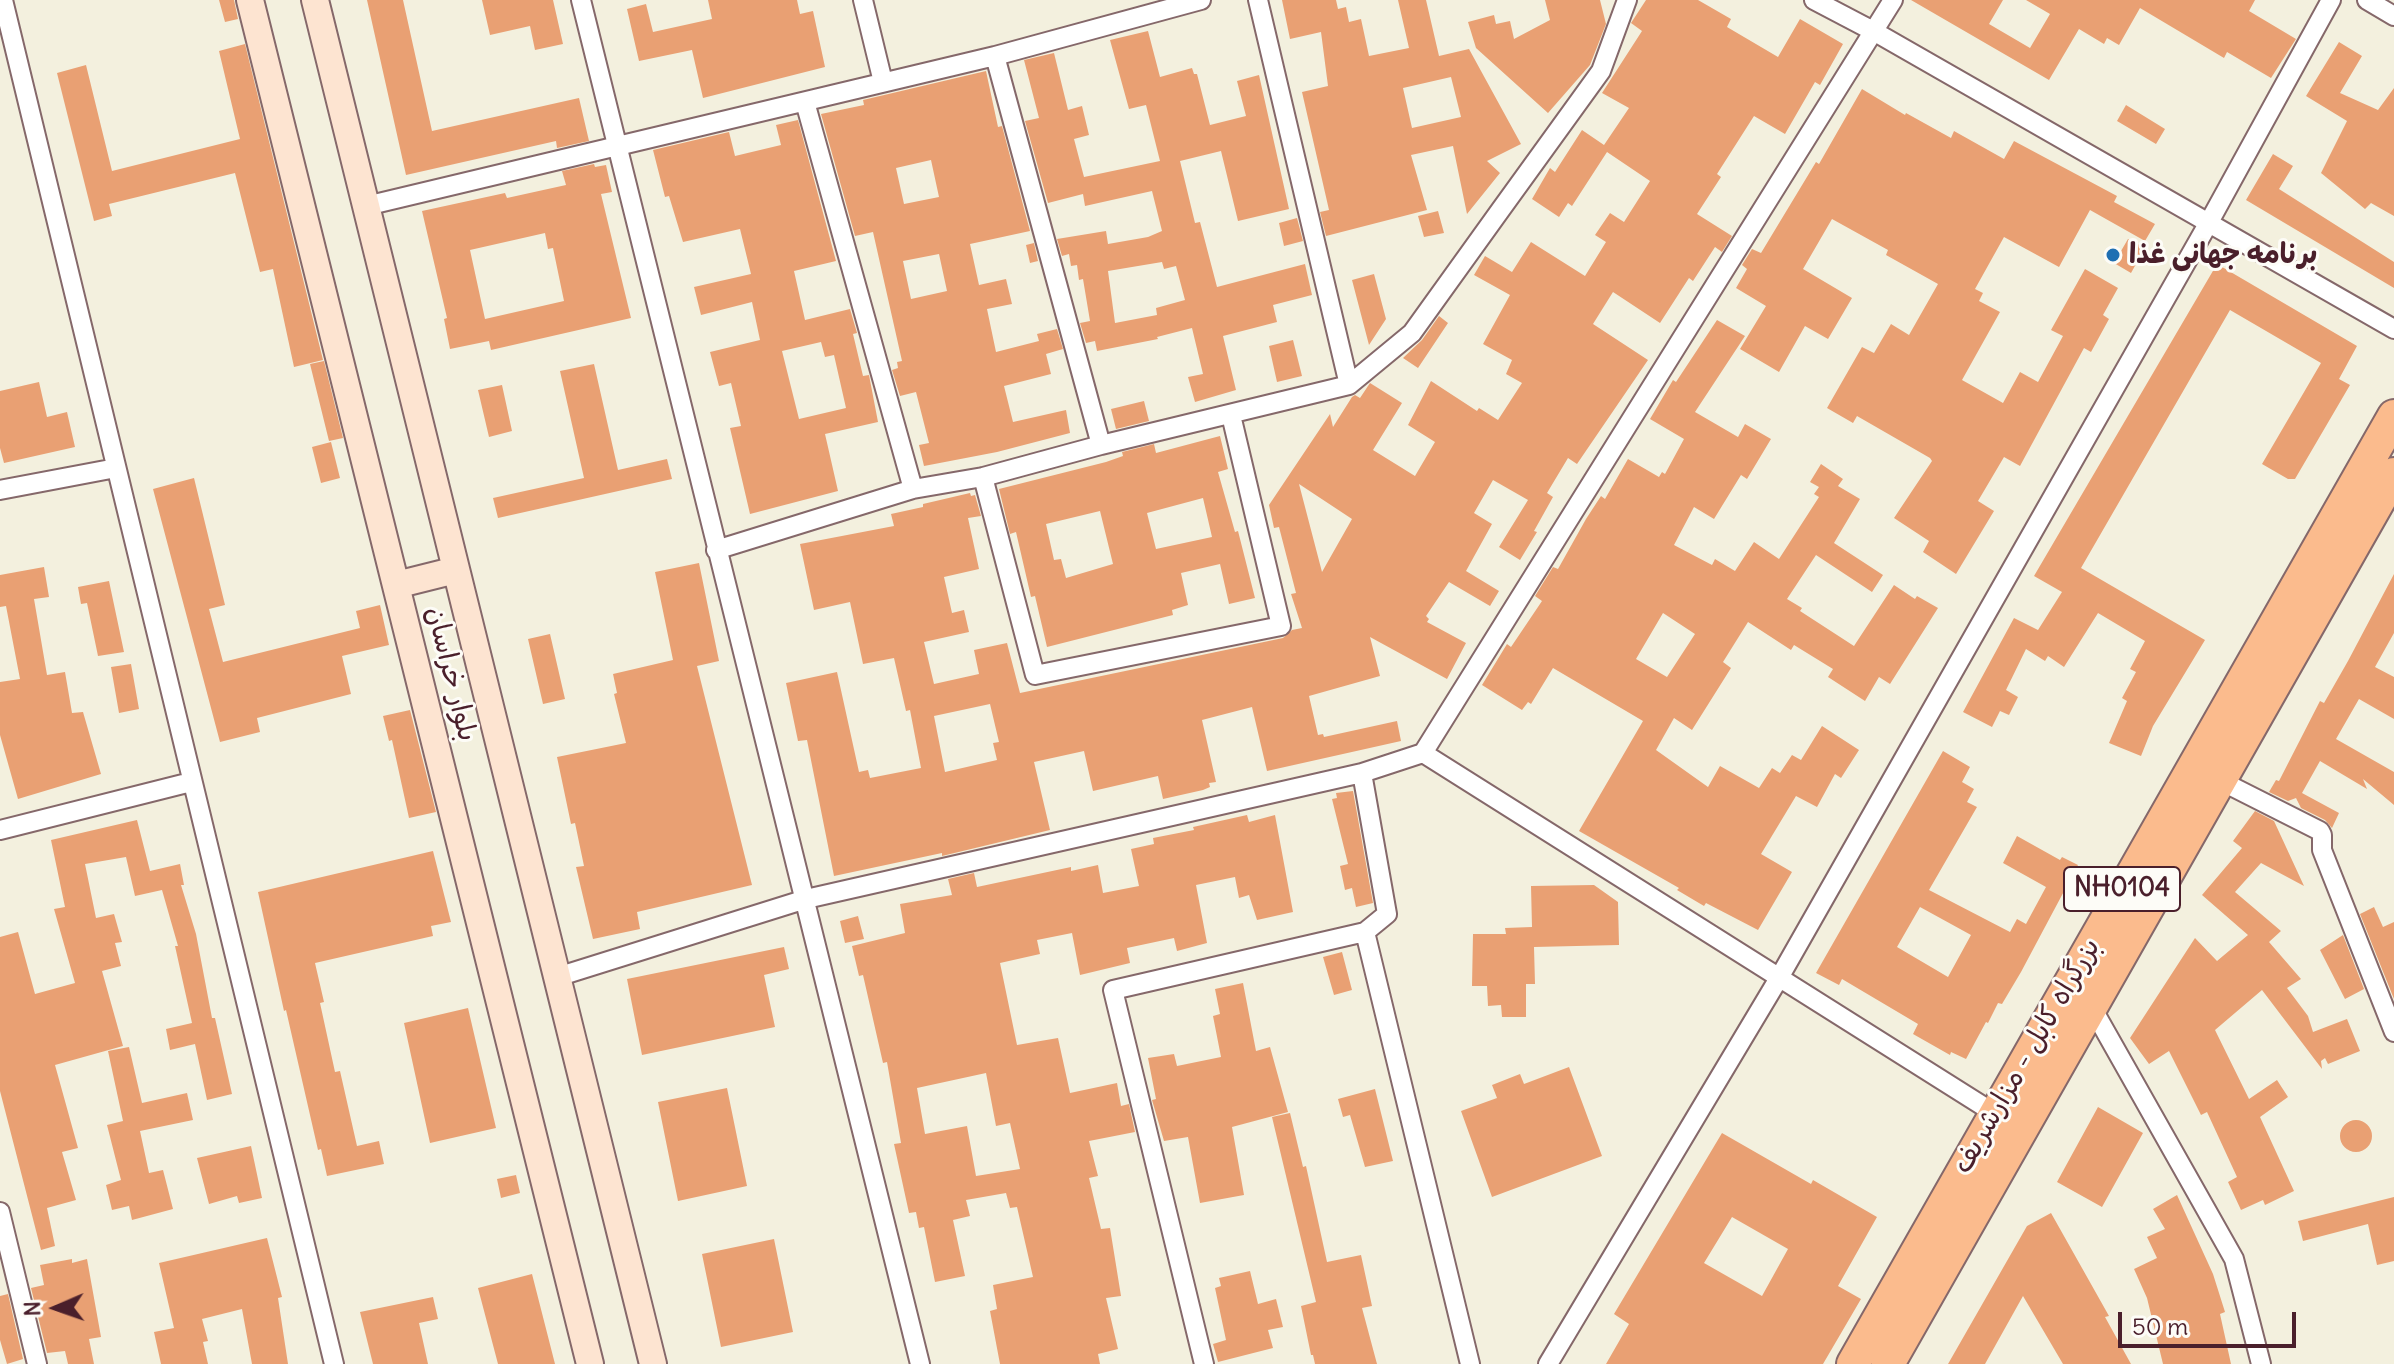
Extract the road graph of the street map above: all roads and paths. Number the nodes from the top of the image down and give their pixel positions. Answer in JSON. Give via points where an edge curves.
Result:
{"nodes":[{"id":1,"x":3,"y":0,"type":"edge"},
{"id":2,"x":250,"y":0,"type":"edge"},
{"id":3,"x":315,"y":0,"type":"edge"},
{"id":4,"x":581,"y":0,"type":"edge"},
{"id":5,"x":863,"y":0,"type":"edge"},
{"id":6,"x":1201,"y":0,"type":"edge"},
{"id":7,"x":1258,"y":0,"type":"edge"},
{"id":8,"x":1627,"y":0,"type":"edge"},
{"id":9,"x":1814,"y":0,"type":"edge"},
{"id":10,"x":1893,"y":0,"type":"edge"},
{"id":11,"x":2331,"y":0,"type":"edge"},
{"id":12,"x":2367,"y":0,"type":"edge"},
{"id":13,"x":2394,"y":16,"type":"edge"},
{"id":14,"x":1875,"y":32,"type":"junction"},
{"id":15,"x":995,"y":56,"type":"junction"},
{"id":16,"x":883,"y":82,"type":"junction"},
{"id":17,"x":805,"y":102,"type":"junction"},
{"id":18,"x":617,"y":146,"type":"junction"},
{"id":19,"x":366,"y":206,"type":"junction"},
{"id":20,"x":2208,"y":224,"type":"junction"},
{"id":21,"x":2394,"y":329,"type":"edge"},
{"id":22,"x":1349,"y":385,"type":"junction"},
{"id":23,"x":1231,"y":415,"type":"junction"},
{"id":24,"x":2394,"y":416,"type":"edge"},
{"id":25,"x":1101,"y":445,"type":"junction"},
{"id":26,"x":116,"y":468,"type":"junction"},
{"id":27,"x":2394,"y":474,"type":"edge"},
{"id":28,"x":983,"y":477,"type":"junction"},
{"id":29,"x":913,"y":489,"type":"junction"},
{"id":30,"x":0,"y":490,"type":"edge"},
{"id":31,"x":716,"y":550,"type":"junction"},
{"id":32,"x":456,"y":570,"type":"junction"},
{"id":33,"x":396,"y":585,"type":"junction"},
{"id":34,"x":1423,"y":753,"type":"junction"},
{"id":35,"x":1362,"y":773,"type":"junction"},
{"id":36,"x":2219,"y":780,"type":"junction"},
{"id":37,"x":191,"y":782,"type":"junction"},
{"id":38,"x":0,"y":830,"type":"edge"},
{"id":39,"x":806,"y":899,"type":"junction"},
{"id":40,"x":1365,"y":932,"type":"junction"},
{"id":41,"x":557,"y":977,"type":"junction"},
{"id":42,"x":1779,"y":978,"type":"junction"},
{"id":43,"x":2091,"y":1006,"type":"junction"},
{"id":44,"x":2394,"y":1032,"type":"edge"},
{"id":45,"x":1994,"y":1113,"type":"junction"},
{"id":46,"x":0,"y":1212,"type":"edge"},
{"id":47,"x":37,"y":1364,"type":"edge"},
{"id":48,"x":334,"y":1364,"type":"edge"},
{"id":49,"x":590,"y":1364,"type":"edge"},
{"id":50,"x":653,"y":1364,"type":"edge"},
{"id":51,"x":920,"y":1364,"type":"edge"},
{"id":52,"x":1204,"y":1364,"type":"edge"},
{"id":53,"x":1470,"y":1364,"type":"edge"},
{"id":54,"x":1548,"y":1364,"type":"edge"},
{"id":55,"x":1853,"y":1364,"type":"edge"},
{"id":56,"x":1888,"y":1364,"type":"edge"},
{"id":57,"x":2261,"y":1364,"type":"edge"}],
"edges":[{"from":1,"to":26,"type":"street"},
{"from":2,"to":33,"type":"main road","name":"بلوار خراسان"},
{"from":3,"to":19,"type":"main road","name":"بلوار خراسان"},
{"from":4,"to":18,"type":"street"},
{"from":5,"to":16,"type":"street"},
{"from":6,"to":15,"type":"street"},
{"from":7,"to":22,"type":"street"},
{"from":8,"to":22,"type":"street","via":[[1601,71],[1412,333]]},
{"from":9,"to":14,"type":"street"},
{"from":10,"to":14,"type":"street"},
{"from":11,"to":20,"type":"street"},
{"from":12,"to":13,"type":"street"},
{"from":14,"to":20,"type":"street"},
{"from":14,"to":34,"type":"street"},
{"from":15,"to":16,"type":"street"},
{"from":15,"to":25,"type":"street"},
{"from":16,"to":17,"type":"street"},
{"from":17,"to":18,"type":"street"},
{"from":17,"to":29,"type":"street"},
{"from":18,"to":19,"type":"street"},
{"from":18,"to":31,"type":"street"},
{"from":19,"to":32,"type":"main road","name":"بلوار خراسان"},
{"from":20,"to":21,"type":"street"},
{"from":20,"to":42,"type":"street"},
{"from":22,"to":23,"type":"street"},
{"from":23,"to":25,"type":"street"},
{"from":23,"to":28,"type":"street","via":[[1281,626],[1035,675]]},
{"from":24,"to":45,"type":"highway","name":"بزرگراه کابل - مزارشریف","number":"NH0104"},
{"from":25,"to":28,"type":"street"},
{"from":26,"to":30,"type":"street"},
{"from":26,"to":37,"type":"street"},
{"from":27,"to":36,"type":"highway","name":"بزرگراه کابل - مزارشریف","number":"NH0104"},
{"from":28,"to":29,"type":"street"},
{"from":29,"to":31,"type":"street"},
{"from":31,"to":39,"type":"street"},
{"from":32,"to":33,"type":"main road"},
{"from":32,"to":41,"type":"main road","name":"بلوار خراسان"},
{"from":33,"to":49,"type":"main road","name":"بلوار خراسان"},
{"from":34,"to":35,"type":"street"},
{"from":34,"to":42,"type":"street"},
{"from":35,"to":39,"type":"street"},
{"from":35,"to":40,"type":"street","via":[[1387,914]]},
{"from":36,"to":43,"type":"highway","name":"بزرگراه کابل - مزارشریف","number":"NH0104"},
{"from":36,"to":44,"type":"street","via":[[2320,831],[2322,850]]},
{"from":37,"to":38,"type":"street"},
{"from":37,"to":48,"type":"street"},
{"from":39,"to":41,"type":"street"},
{"from":39,"to":51,"type":"street"},
{"from":40,"to":52,"type":"street","via":[[1113,990]]},
{"from":40,"to":53,"type":"street"},
{"from":41,"to":50,"type":"main road","name":"بلوار خراسان"},
{"from":42,"to":45,"type":"street"},
{"from":42,"to":54,"type":"street"},
{"from":43,"to":56,"type":"highway","name":"بزرگراه کابل - مزارشریف","number":"NH0104"},
{"from":43,"to":57,"type":"street","via":[[2234,1259]]},
{"from":45,"to":55,"type":"highway","name":"بزرگراه کابل - مزارشریف","number":"NH0104"},
{"from":46,"to":47,"type":"street"}]}
